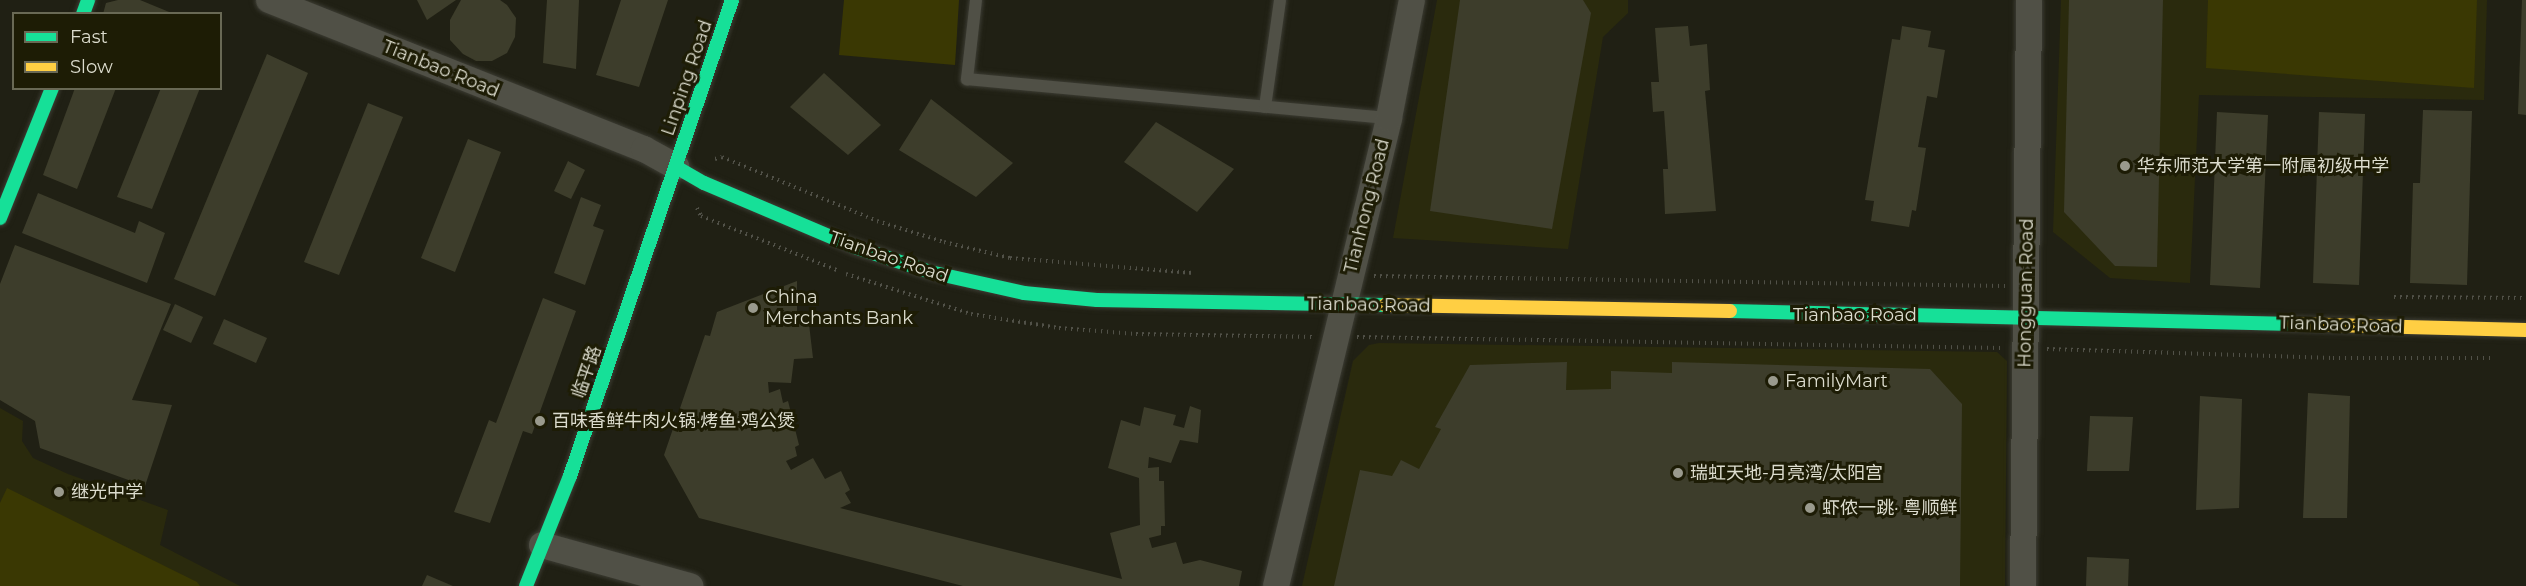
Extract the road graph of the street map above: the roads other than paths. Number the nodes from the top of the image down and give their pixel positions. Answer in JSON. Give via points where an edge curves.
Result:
{"nodes":[{"id":1,"x":269,"y":0,"type":"edge"},
{"id":2,"x":732,"y":0,"type":"edge"},
{"id":3,"x":976,"y":0,"type":"edge"},
{"id":4,"x":1280,"y":0,"type":"edge"},
{"id":5,"x":1412,"y":0,"type":"edge"},
{"id":6,"x":2030,"y":0,"type":"edge"},
{"id":7,"x":51,"y":90,"type":"edge"},
{"id":8,"x":1265,"y":107,"type":"junction"},
{"id":9,"x":1389,"y":118,"type":"junction"},
{"id":10,"x":676,"y":167,"type":"junction"},
{"id":11,"x":0,"y":218,"type":"edge"},
{"id":12,"x":1341,"y":304,"type":"junction"},
{"id":13,"x":2025,"y":316,"type":"junction"},
{"id":14,"x":2526,"y":330,"type":"edge"},
{"id":15,"x":542,"y":545,"type":"junction"},
{"id":16,"x":526,"y":586,"type":"edge"},
{"id":17,"x":690,"y":586,"type":"edge"},
{"id":18,"x":1276,"y":586,"type":"edge"},
{"id":19,"x":2023,"y":586,"type":"edge"}],
"edges":[{"from":1,"to":10,"type":"street","name":"Tianbao Road","via":[[644,149]]},
{"from":2,"to":10,"type":"street","name":"Linping Road"},
{"from":3,"to":8,"type":"lane","via":[[967,80]]},
{"from":4,"to":8,"type":"lane"},
{"from":5,"to":9,"type":"street","name":"Tianhong Road"},
{"from":6,"to":13,"type":"street","name":"Hongguan Road"},
{"from":7,"to":11,"type":"street"},
{"from":8,"to":9,"type":"lane"},
{"from":9,"to":12,"type":"street","name":"Tianhong Road"},
{"from":10,"to":12,"type":"street","name":"Tianbao Road","via":[[704,183],[855,247],[959,281],[1024,293],[1132,303]]},
{"from":10,"to":15,"type":"street","name":"临平路","via":[[570,476]]},
{"from":12,"to":13,"type":"street","name":"Tianbao Road"},
{"from":12,"to":18,"type":"street","name":"Tianhong Road"},
{"from":13,"to":14,"type":"street","name":"Tianbao Road"},
{"from":13,"to":19,"type":"street","name":"Hongguan Road"},
{"from":15,"to":16,"type":"street","name":"临平路"},
{"from":15,"to":17,"type":"street"}]}
